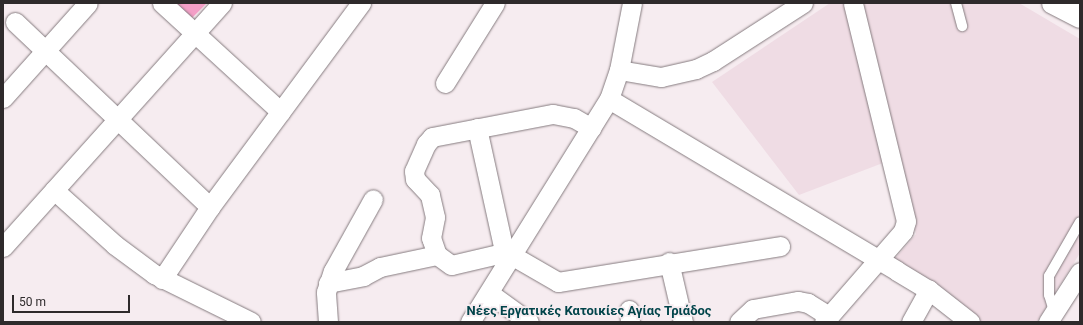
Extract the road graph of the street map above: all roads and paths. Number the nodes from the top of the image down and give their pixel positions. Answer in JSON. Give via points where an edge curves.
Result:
{"nodes":[{"id":1,"x":88,"y":3,"type":"edge"},
{"id":2,"x":162,"y":3,"type":"edge"},
{"id":3,"x":222,"y":3,"type":"edge"},
{"id":4,"x":361,"y":3,"type":"edge"},
{"id":5,"x":494,"y":3,"type":"edge"},
{"id":6,"x":632,"y":3,"type":"edge"},
{"id":7,"x":804,"y":3,"type":"edge"},
{"id":8,"x":853,"y":3,"type":"edge"},
{"id":9,"x":956,"y":3,"type":"edge"},
{"id":10,"x":1053,"y":3,"type":"edge"},
{"id":11,"x":1080,"y":17,"type":"edge"},
{"id":12,"x":15,"y":22,"type":"dead end"},
{"id":13,"x":962,"y":26,"type":"dead end"},
{"id":14,"x":195,"y":33,"type":"junction"},
{"id":15,"x":46,"y":50,"type":"junction"},
{"id":16,"x":619,"y":70,"type":"junction"},
{"id":17,"x":445,"y":83,"type":"dead end"},
{"id":18,"x":3,"y":98,"type":"edge"},
{"id":19,"x":609,"y":99,"type":"junction"},
{"id":20,"x":281,"y":112,"type":"junction"},
{"id":21,"x":118,"y":119,"type":"junction"},
{"id":22,"x":477,"y":128,"type":"junction"},
{"id":23,"x":591,"y":128,"type":"junction"},
{"id":24,"x":54,"y":190,"type":"junction"},
{"id":25,"x":373,"y":199,"type":"dead end"},
{"id":26,"x":210,"y":207,"type":"junction"},
{"id":27,"x":1080,"y":222,"type":"edge"},
{"id":28,"x":780,"y":246,"type":"dead end"},
{"id":29,"x":3,"y":247,"type":"edge"},
{"id":30,"x":510,"y":254,"type":"junction"},
{"id":31,"x":437,"y":255,"type":"junction"},
{"id":32,"x":879,"y":260,"type":"junction"},
{"id":33,"x":669,"y":262,"type":"junction"},
{"id":34,"x":1080,"y":272,"type":"edge"},
{"id":35,"x":162,"y":279,"type":"junction"},
{"id":36,"x":328,"y":284,"type":"junction"},
{"id":37,"x":929,"y":290,"type":"junction"},
{"id":38,"x":489,"y":293,"type":"junction"},
{"id":39,"x":1051,"y":317,"type":"edge"},
{"id":40,"x":826,"y":319,"type":"edge"},
{"id":41,"x":251,"y":322,"type":"edge"},
{"id":42,"x":328,"y":322,"type":"edge"},
{"id":43,"x":470,"y":322,"type":"edge"},
{"id":44,"x":529,"y":322,"type":"edge"},
{"id":45,"x":683,"y":322,"type":"edge"},
{"id":46,"x":739,"y":322,"type":"edge"},
{"id":47,"x":911,"y":322,"type":"edge"},
{"id":48,"x":970,"y":322,"type":"edge"}],
"edges":[{"from":1,"to":15,"type":"street"},
{"from":2,"to":14,"type":"street"},
{"from":3,"to":14,"type":"street"},
{"from":4,"to":20,"type":"street"},
{"from":5,"to":17,"type":"street"},
{"from":6,"to":16,"type":"street"},
{"from":7,"to":16,"type":"street","via":[[713,61],[696,69],[661,77]]},
{"from":8,"to":32,"type":"street","via":[[906,217],[903,231]]},
{"from":9,"to":13,"type":"lane"},
{"from":10,"to":11,"type":"main road"},
{"from":12,"to":15,"type":"street"},
{"from":14,"to":20,"type":"street"},
{"from":14,"to":21,"type":"street"},
{"from":15,"to":18,"type":"street"},
{"from":15,"to":21,"type":"street"},
{"from":16,"to":19,"type":"street"},
{"from":19,"to":23,"type":"street"},
{"from":19,"to":32,"type":"street"},
{"from":20,"to":26,"type":"street"},
{"from":21,"to":24,"type":"street"},
{"from":21,"to":26,"type":"street"},
{"from":22,"to":23,"type":"street","via":[[553,114],[574,118]]},
{"from":22,"to":30,"type":"street","via":[[498,230]]},
{"from":22,"to":31,"type":"street","via":[[432,137],[414,165],[415,179],[430,195],[435,217],[431,238]]},
{"from":23,"to":30,"type":"street"},
{"from":24,"to":29,"type":"street"},
{"from":24,"to":35,"type":"street","via":[[115,245]]},
{"from":25,"to":36,"type":"street"},
{"from":26,"to":35,"type":"street"},
{"from":27,"to":39,"type":"lane","via":[[1049,276]]},
{"from":28,"to":33,"type":"street"},
{"from":30,"to":31,"type":"street","via":[[451,265]]},
{"from":30,"to":33,"type":"street","via":[[560,283]]},
{"from":30,"to":38,"type":"street"},
{"from":31,"to":36,"type":"street","via":[[380,267],[363,276]]},
{"from":32,"to":37,"type":"street"},
{"from":32,"to":40,"type":"street"},
{"from":33,"to":45,"type":"street"},
{"from":34,"to":39,"type":"street"},
{"from":35,"to":41,"type":"street"},
{"from":36,"to":42,"type":"street","via":[[325,300]]},
{"from":37,"to":47,"type":"street"},
{"from":37,"to":48,"type":"street"},
{"from":38,"to":43,"type":"street"},
{"from":38,"to":44,"type":"street"},
{"from":40,"to":46,"type":"street","via":[[808,303],[798,301],[753,309]]}]}
